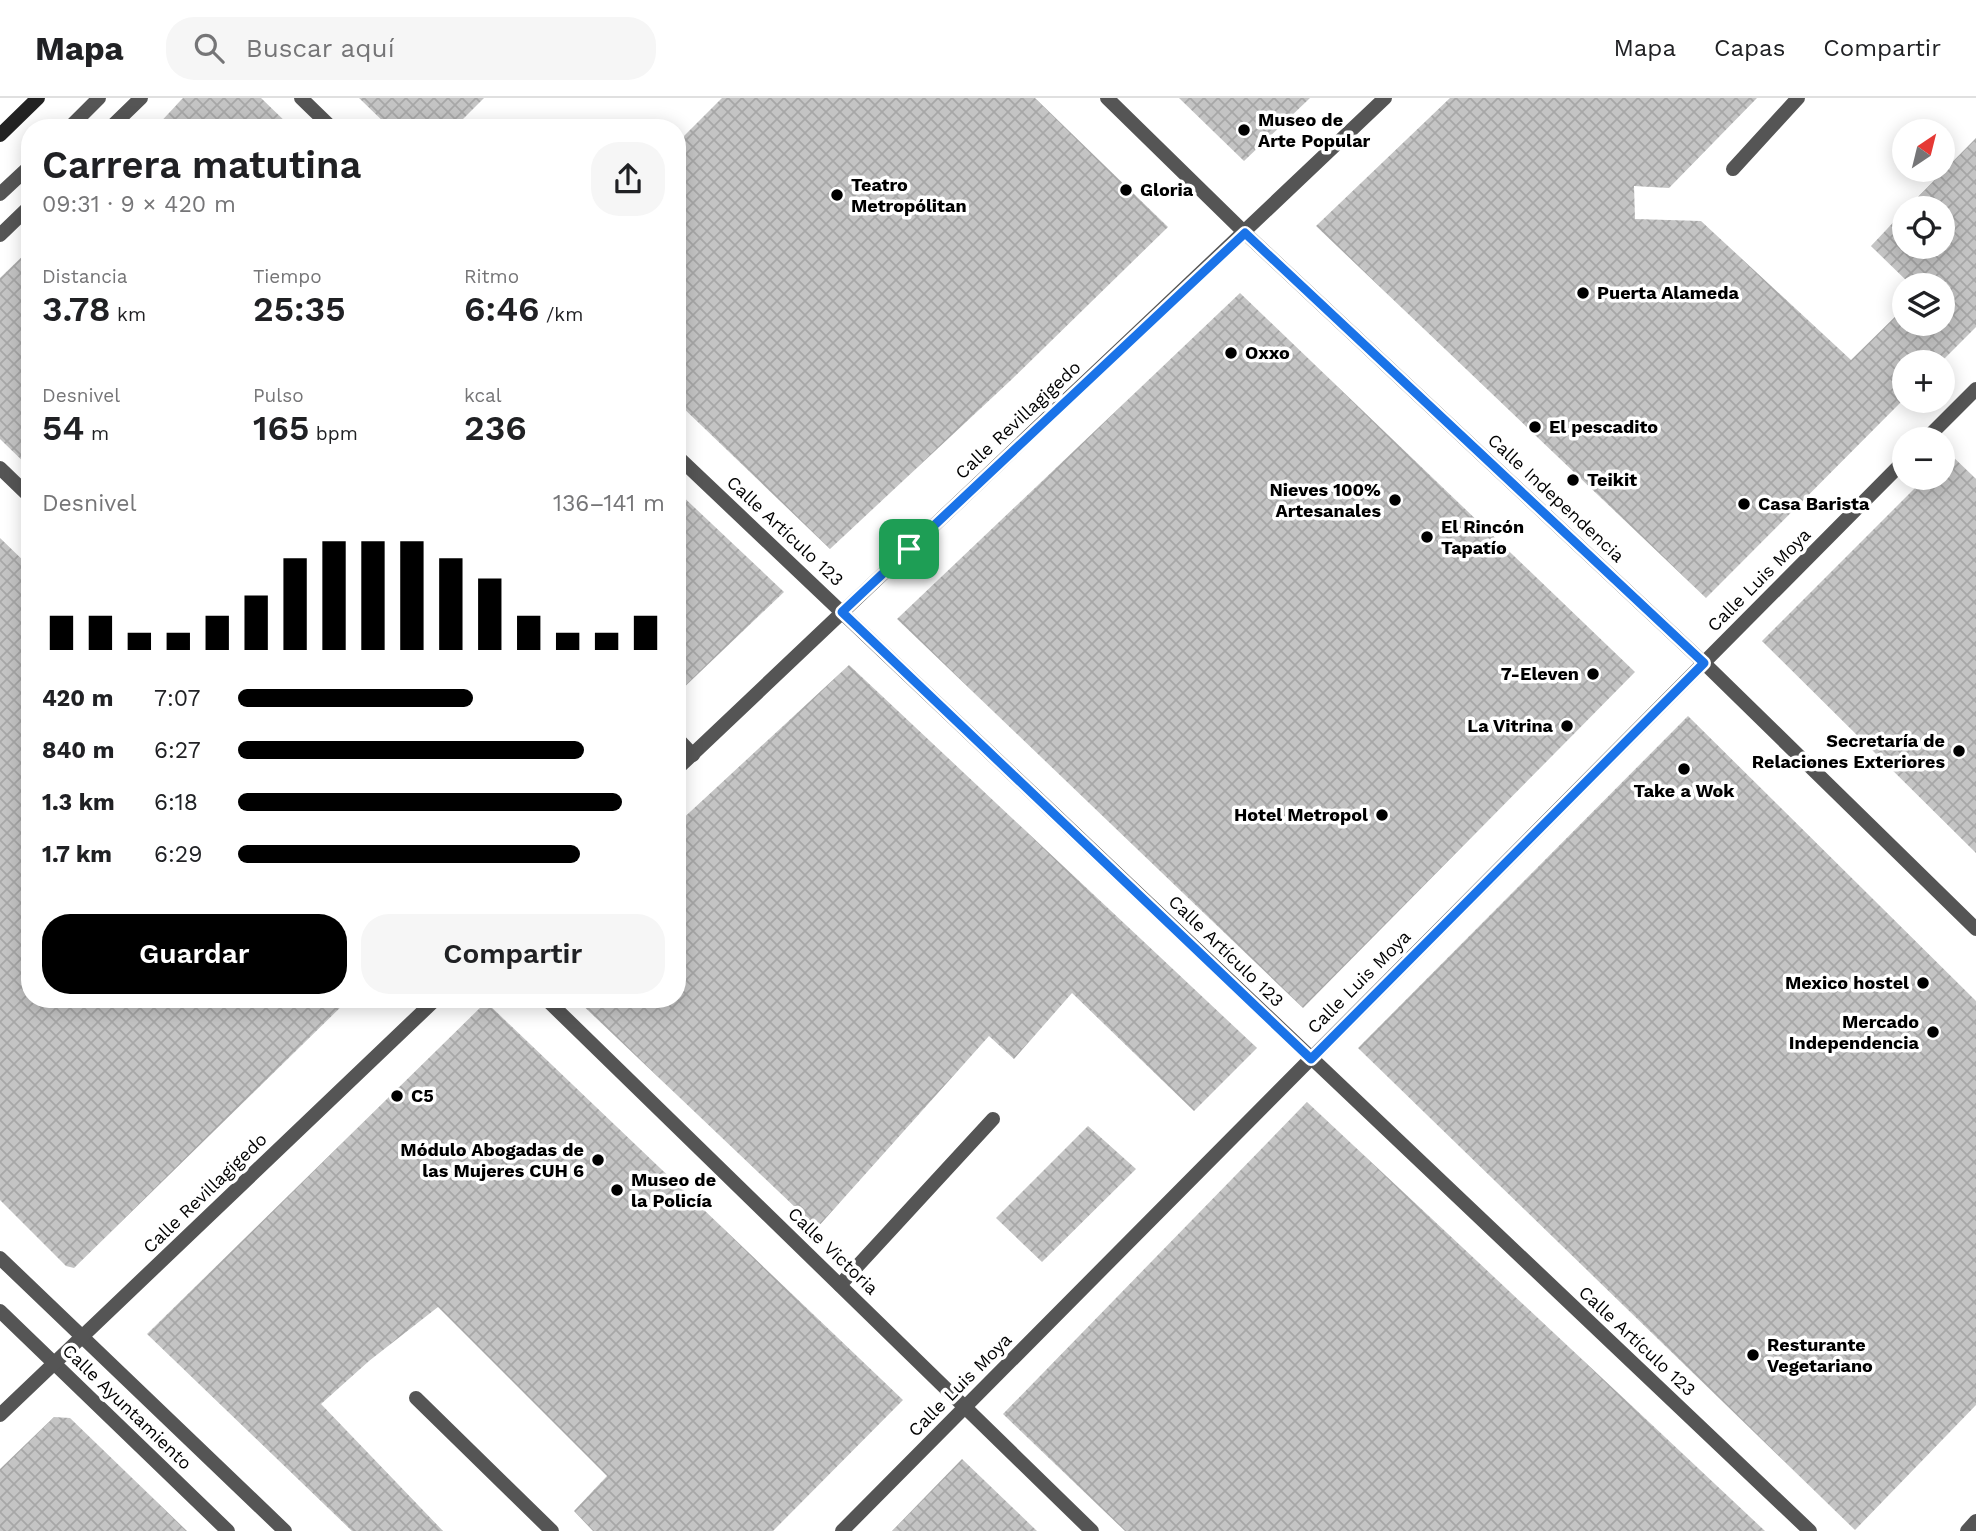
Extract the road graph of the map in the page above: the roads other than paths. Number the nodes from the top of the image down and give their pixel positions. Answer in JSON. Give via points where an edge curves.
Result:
{"nodes":[{"id":1,"x":38,"y":98,"type":"edge"},
{"id":2,"x":99,"y":98,"type":"edge"},
{"id":3,"x":141,"y":98,"type":"edge"},
{"id":4,"x":301,"y":98,"type":"edge"},
{"id":5,"x":1107,"y":98,"type":"edge"},
{"id":6,"x":1385,"y":98,"type":"edge"},
{"id":7,"x":1798,"y":98,"type":"edge"},
{"id":8,"x":78,"y":119,"type":"edge"},
{"id":9,"x":119,"y":119,"type":"edge"},
{"id":10,"x":323,"y":119,"type":"edge"},
{"id":11,"x":0,"y":135,"type":"edge"},
{"id":12,"x":1733,"y":169,"type":"dead end"},
{"id":13,"x":21,"y":174,"type":"edge"},
{"id":14,"x":0,"y":194,"type":"edge"},
{"id":15,"x":21,"y":215,"type":"edge"},
{"id":16,"x":1245,"y":233,"type":"junction"},
{"id":17,"x":0,"y":235,"type":"edge"},
{"id":18,"x":1976,"y":389,"type":"edge"},
{"id":19,"x":1938,"y":427,"type":"edge"},
{"id":20,"x":686,"y":465,"type":"edge"},
{"id":21,"x":0,"y":468,"type":"edge"},
{"id":22,"x":1892,"y":473,"type":"edge"},
{"id":23,"x":21,"y":488,"type":"edge"},
{"id":24,"x":842,"y":612,"type":"junction"},
{"id":25,"x":1704,"y":663,"type":"junction"},
{"id":26,"x":686,"y":748,"type":"edge"},
{"id":27,"x":693,"y":755,"type":"junction"},
{"id":28,"x":686,"y":761,"type":"edge"},
{"id":29,"x":1976,"y":929,"type":"edge"},
{"id":30,"x":427,"y":1008,"type":"edge"},
{"id":31,"x":555,"y":1008,"type":"edge"},
{"id":32,"x":1311,"y":1059,"type":"junction"},
{"id":33,"x":993,"y":1119,"type":"dead end"},
{"id":34,"x":0,"y":1258,"type":"edge"},
{"id":35,"x":840,"y":1285,"type":"junction"},
{"id":36,"x":0,"y":1311,"type":"edge"},
{"id":37,"x":82,"y":1337,"type":"junction"},
{"id":38,"x":54,"y":1363,"type":"junction"},
{"id":39,"x":416,"y":1398,"type":"dead end"},
{"id":40,"x":965,"y":1407,"type":"junction"},
{"id":41,"x":0,"y":1415,"type":"edge"},
{"id":42,"x":1976,"y":1521,"type":"edge"},
{"id":43,"x":228,"y":1531,"type":"edge"},
{"id":44,"x":285,"y":1531,"type":"edge"},
{"id":45,"x":552,"y":1531,"type":"edge"},
{"id":46,"x":842,"y":1531,"type":"edge"},
{"id":47,"x":1092,"y":1531,"type":"edge"},
{"id":48,"x":1810,"y":1531,"type":"edge"},
{"id":49,"x":1967,"y":1531,"type":"edge"}],
"edges":[{"from":1,"to":11,"type":"main road"},
{"from":2,"to":8,"type":"street"},
{"from":3,"to":9,"type":"street"},
{"from":4,"to":10,"type":"street"},
{"from":5,"to":16,"type":"street","name":"Calle Independencia"},
{"from":6,"to":16,"type":"street","name":"Calle Revillagigedo"},
{"from":7,"to":12,"type":"street"},
{"from":13,"to":14,"type":"street"},
{"from":15,"to":17,"type":"street"},
{"from":16,"to":24,"type":"street","name":"Calle Revillagigedo"},
{"from":16,"to":25,"type":"street","name":"Calle Independencia"},
{"from":18,"to":19,"type":"street"},
{"from":20,"to":24,"type":"street","name":"Calle Artículo 123"},
{"from":21,"to":23,"type":"street"},
{"from":22,"to":25,"type":"street","name":"Calle Luis Moya"},
{"from":24,"to":27,"type":"street","name":"Calle Revillagigedo"},
{"from":24,"to":32,"type":"street","name":"Calle Artículo 123"},
{"from":25,"to":29,"type":"street","name":"Calle Independencia"},
{"from":25,"to":32,"type":"street","name":"Calle Luis Moya"},
{"from":26,"to":27,"type":"street"},
{"from":27,"to":28,"type":"street","name":"Calle Revillagigedo"},
{"from":30,"to":37,"type":"street","name":"Calle Revillagigedo"},
{"from":31,"to":35,"type":"street","name":"Calle Victoria"},
{"from":32,"to":40,"type":"street","name":"Calle Luis Moya"},
{"from":32,"to":48,"type":"street","name":"Calle Artículo 123"},
{"from":33,"to":35,"type":"street"},
{"from":34,"to":37,"type":"street"},
{"from":35,"to":40,"type":"street","name":"Calle Victoria"},
{"from":36,"to":38,"type":"street","name":"Calle Ayuntamiento"},
{"from":37,"to":38,"type":"street","name":"Calle Revillagigedo"},
{"from":37,"to":44,"type":"street"},
{"from":38,"to":41,"type":"street","name":"Calle Revillagigedo"},
{"from":38,"to":43,"type":"street","name":"Calle Ayuntamiento"},
{"from":39,"to":45,"type":"street"},
{"from":40,"to":46,"type":"street","name":"Calle Luis Moya"},
{"from":40,"to":47,"type":"street","name":"Calle Victoria"},
{"from":42,"to":49,"type":"street"}]}
